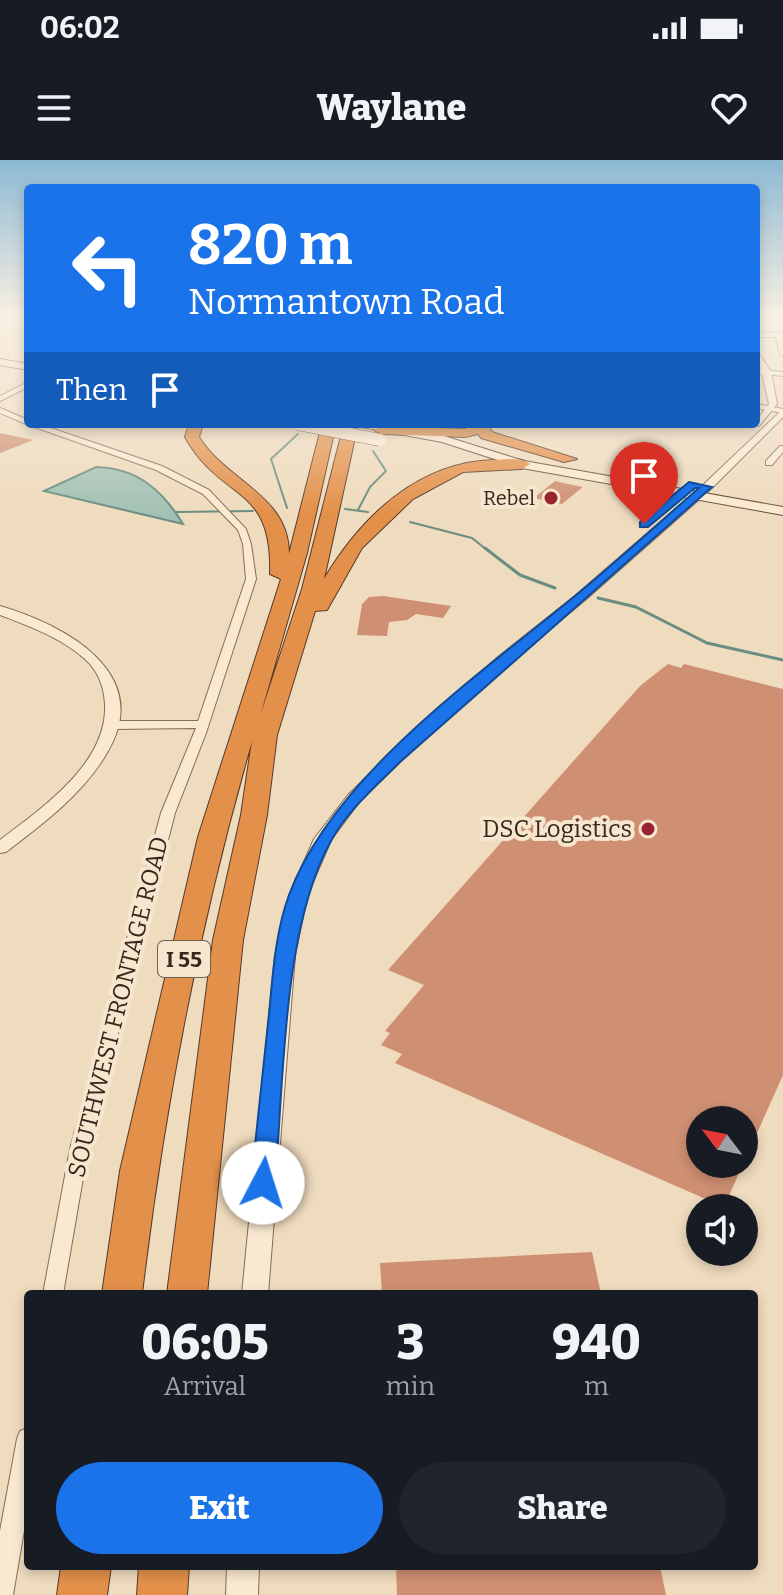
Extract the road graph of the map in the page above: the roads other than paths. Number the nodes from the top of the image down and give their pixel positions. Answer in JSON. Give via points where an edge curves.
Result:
{"nodes":[{"id":1,"x":770,"y":381,"type":"edge"},
{"id":2,"x":24,"y":386,"type":"edge"},
{"id":3,"x":0,"y":399,"type":"edge"},
{"id":4,"x":760,"y":409,"type":"edge"},
{"id":5,"x":0,"y":410,"type":"edge"},
{"id":6,"x":770,"y":411,"type":"junction"},
{"id":7,"x":783,"y":412,"type":"edge"},
{"id":8,"x":24,"y":420,"type":"edge"},
{"id":9,"x":760,"y":421,"type":"edge"},
{"id":10,"x":44,"y":428,"type":"edge"},
{"id":11,"x":196,"y":428,"type":"edge"},
{"id":12,"x":327,"y":428,"type":"edge"},
{"id":13,"x":328,"y":428,"type":"edge"},
{"id":14,"x":350,"y":428,"type":"edge"},
{"id":15,"x":362,"y":428,"type":"edge"},
{"id":16,"x":478,"y":428,"type":"edge"},
{"id":17,"x":483,"y":428,"type":"edge"},
{"id":18,"x":754,"y":428,"type":"edge"},
{"id":19,"x":380,"y":435,"type":"junction"},
{"id":20,"x":429,"y":448,"type":"junction"},
{"id":21,"x":783,"y":448,"type":"edge"},
{"id":22,"x":484,"y":452,"type":"junction"},
{"id":23,"x":569,"y":459,"type":"junction"},
{"id":24,"x":769,"y":463,"type":"dead end"},
{"id":25,"x":522,"y":464,"type":"junction"},
{"id":26,"x":448,"y":472,"type":"junction"},
{"id":27,"x":695,"y":489,"type":"junction"},
{"id":28,"x":783,"y":502,"type":"edge"},
{"id":29,"x":783,"y":511,"type":"edge"},
{"id":30,"x":0,"y":610,"type":"edge"},
{"id":31,"x":272,"y":630,"type":"junction"},
{"id":32,"x":202,"y":724,"type":"junction"},
{"id":33,"x":114,"y":725,"type":"junction"},
{"id":34,"x":265,"y":735,"type":"junction"},
{"id":35,"x":0,"y":848,"type":"edge"},
{"id":36,"x":54,"y":1290,"type":"edge"},
{"id":37,"x":123,"y":1290,"type":"edge"},
{"id":38,"x":187,"y":1290,"type":"edge"},
{"id":39,"x":255,"y":1290,"type":"edge"},
{"id":40,"x":24,"y":1462,"type":"edge"},
{"id":41,"x":85,"y":1570,"type":"edge"},
{"id":42,"x":164,"y":1570,"type":"edge"},
{"id":43,"x":243,"y":1570,"type":"edge"},
{"id":44,"x":1,"y":1595,"type":"edge"},
{"id":45,"x":82,"y":1595,"type":"edge"},
{"id":46,"x":162,"y":1595,"type":"edge"},
{"id":47,"x":242,"y":1595,"type":"edge"}],
"edges":[{"from":1,"to":6,"type":"street"},
{"from":2,"to":3,"type":"street"},
{"from":4,"to":6,"type":"street"},
{"from":5,"to":8,"type":"street","name":"SOUTHWEST FRONTAGE ROAD"},
{"from":6,"to":7,"type":"street"},
{"from":6,"to":9,"type":"street"},
{"from":7,"to":27,"type":"street"},
{"from":10,"to":32,"type":"street","name":"SOUTHWEST FRONTAGE ROAD","via":[[179,477],[206,492],[242,529],[251,579]]},
{"from":11,"to":31,"type":"highway","via":[[192,437],[203,455],[251,494],[278,526],[282,541]]},
{"from":12,"to":19,"type":"main road","bridge":true},
{"from":13,"to":31,"type":"highway","number":"I 55","via":[[298,553]]},
{"from":14,"to":34,"type":"highway","number":"I 55","via":[[312,589]]},
{"from":15,"to":19,"type":"main road"},
{"from":16,"to":19,"type":"highway","via":[[465,433]]},
{"from":17,"to":23,"type":"highway","via":[[497,441]]},
{"from":18,"to":27,"type":"street"},
{"from":19,"to":20,"type":"main road"},
{"from":19,"to":22,"type":"main road","via":[[444,439]]},
{"from":20,"to":22,"type":"main road"},
{"from":20,"to":26,"type":"highway","via":[[452,462]]},
{"from":21,"to":24,"type":"street"},
{"from":22,"to":23,"type":"main road"},
{"from":22,"to":25,"type":"main road"},
{"from":23,"to":27,"type":"main road"},
{"from":25,"to":26,"type":"highway"},
{"from":25,"to":27,"type":"main road"},
{"from":26,"to":34,"type":"highway","via":[[381,515],[360,536],[332,579]]},
{"from":27,"to":28,"type":"main road"},
{"from":27,"to":29,"type":"main road"},
{"from":27,"to":39,"type":"street","via":[[580,598],[394,759],[354,798],[323,839],[298,896],[285,955]]},
{"from":30,"to":33,"type":"street","via":[[66,635],[90,652],[106,671],[114,695]]},
{"from":31,"to":37,"type":"highway","number":"I 55","via":[[211,837],[138,1171]]},
{"from":32,"to":33,"type":"street"},
{"from":32,"to":36,"type":"street","name":"SOUTHWEST FRONTAGE ROAD","via":[[168,813],[83,1133]]},
{"from":33,"to":35,"type":"street","via":[[96,763],[72,792]]},
{"from":34,"to":38,"type":"highway","number":"I 55","via":[[228,940]]},
{"from":40,"to":44,"type":"street"},
{"from":41,"to":45,"type":"highway"},
{"from":42,"to":46,"type":"highway"},
{"from":43,"to":47,"type":"street"}]}
